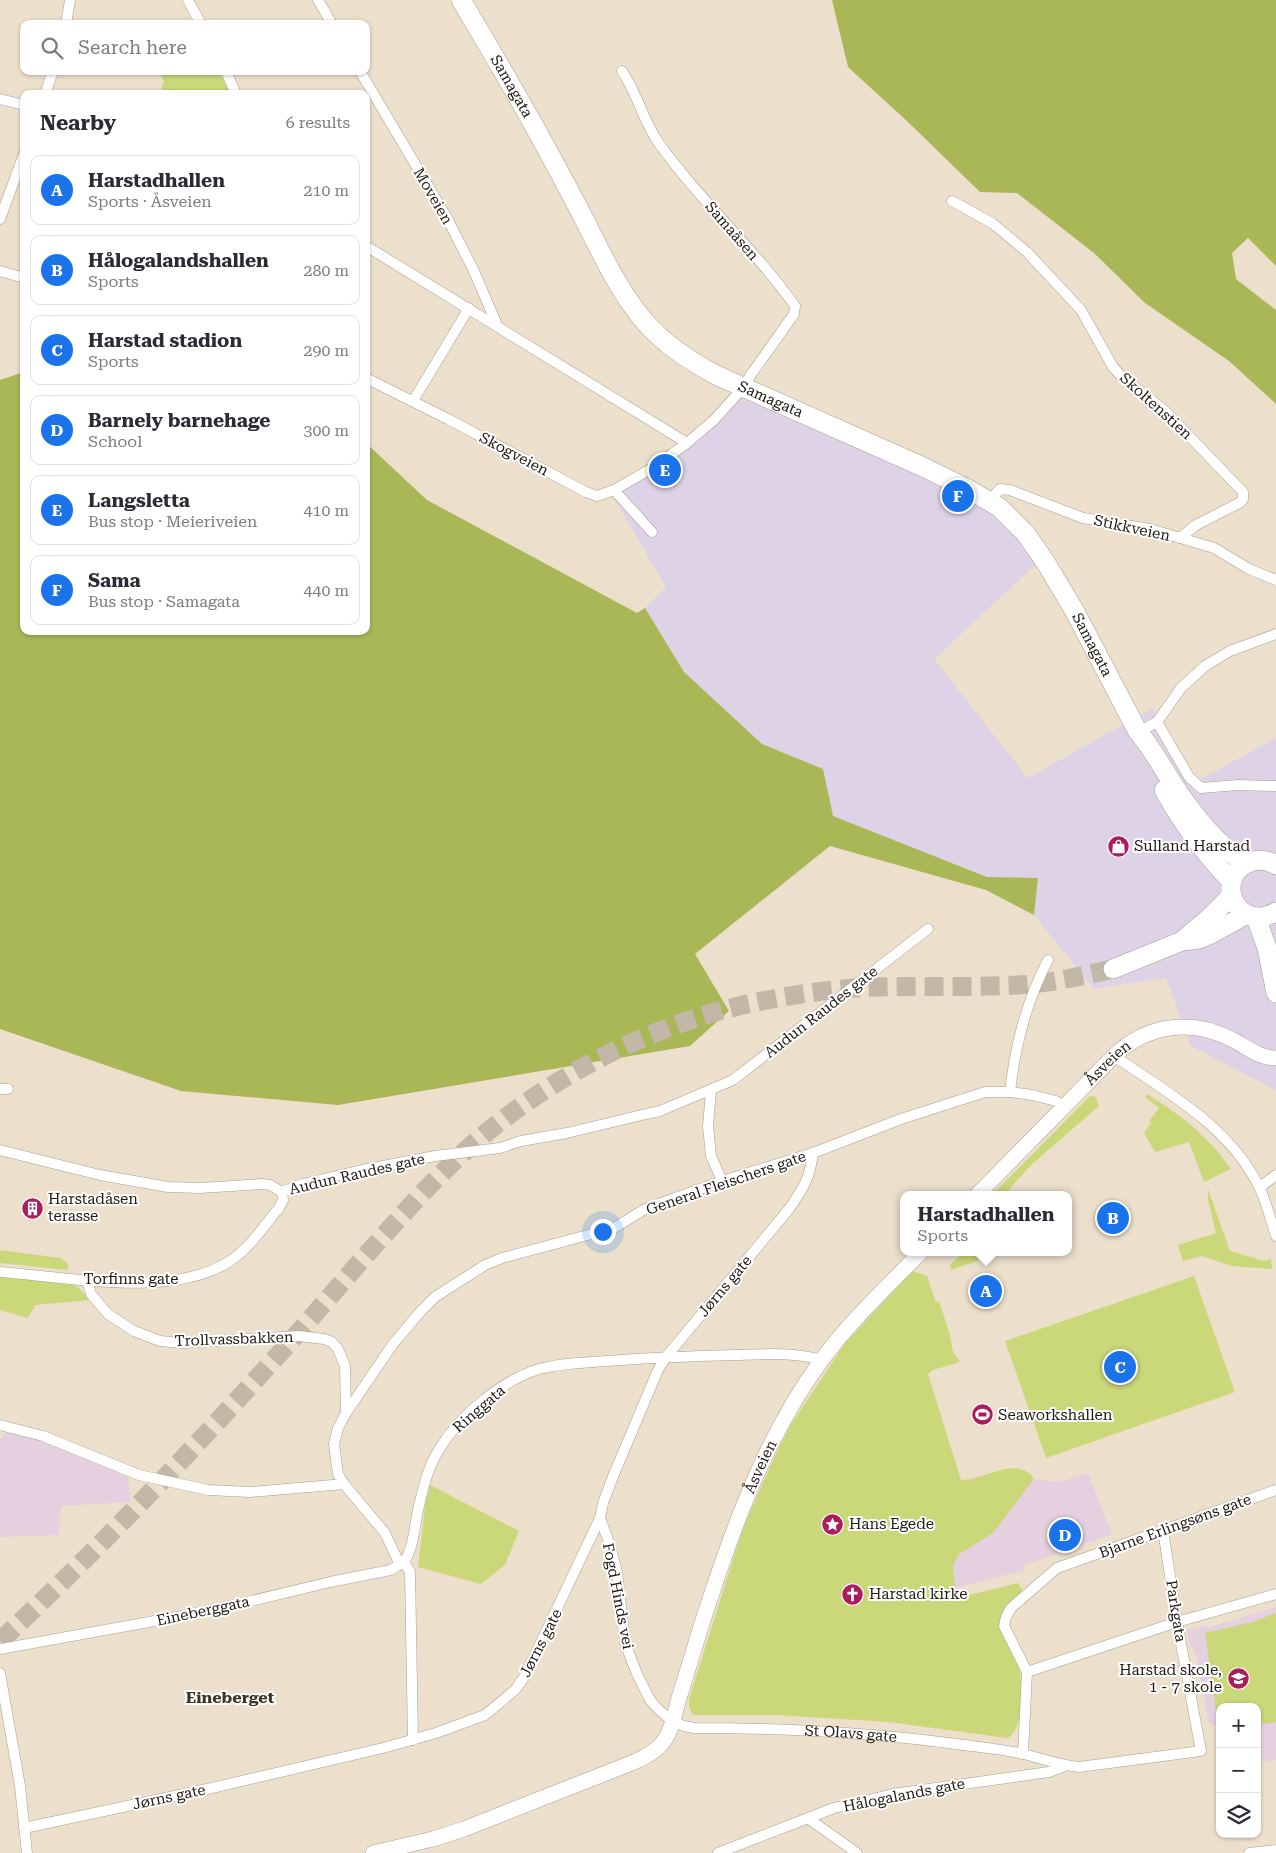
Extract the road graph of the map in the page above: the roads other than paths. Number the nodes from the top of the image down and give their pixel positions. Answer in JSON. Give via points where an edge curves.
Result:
{"nodes":[{"id":1,"x":70,"y":0,"type":"edge"},
{"id":2,"x":188,"y":0,"type":"edge"},
{"id":3,"x":318,"y":0,"type":"edge"},
{"id":4,"x":461,"y":0,"type":"edge"},
{"id":5,"x":67,"y":20,"type":"edge"},
{"id":6,"x":199,"y":20,"type":"edge"},
{"id":7,"x":330,"y":20,"type":"edge"},
{"id":8,"x":622,"y":71,"type":"dead end"},
{"id":9,"x":52,"y":75,"type":"edge"},
{"id":10,"x":228,"y":75,"type":"edge"},
{"id":11,"x":362,"y":75,"type":"edge"},
{"id":12,"x":46,"y":90,"type":"edge"},
{"id":13,"x":234,"y":90,"type":"edge"},
{"id":14,"x":0,"y":99,"type":"edge"},
{"id":15,"x":20,"y":104,"type":"edge"},
{"id":16,"x":20,"y":165,"type":"edge"},
{"id":17,"x":952,"y":201,"type":"dead end"},
{"id":18,"x":0,"y":219,"type":"edge"},
{"id":19,"x":370,"y":248,"type":"edge"},
{"id":20,"x":0,"y":271,"type":"edge"},
{"id":21,"x":20,"y":277,"type":"edge"},
{"id":22,"x":469,"y":308,"type":"junction"},
{"id":23,"x":497,"y":325,"type":"junction"},
{"id":24,"x":370,"y":380,"type":"edge"},
{"id":25,"x":743,"y":388,"type":"junction"},
{"id":26,"x":413,"y":401,"type":"junction"},
{"id":27,"x":687,"y":443,"type":"junction"},
{"id":28,"x":614,"y":490,"type":"junction"},
{"id":29,"x":989,"y":501,"type":"junction"},
{"id":30,"x":652,"y":532,"type":"dead end"},
{"id":31,"x":1180,"y":538,"type":"junction"},
{"id":32,"x":1276,"y":580,"type":"edge"},
{"id":33,"x":1276,"y":634,"type":"edge"},
{"id":34,"x":1157,"y":722,"type":"junction"},
{"id":35,"x":1138,"y":732,"type":"junction"},
{"id":36,"x":1276,"y":786,"type":"edge"},
{"id":37,"x":1273,"y":860,"type":"edge"},
{"id":38,"x":1245,"y":864,"type":"junction"},
{"id":39,"x":1232,"y":889,"type":"junction"},
{"id":40,"x":1276,"y":912,"type":"edge"},
{"id":41,"x":1252,"y":916,"type":"junction"},
{"id":42,"x":928,"y":929,"type":"dead end"},
{"id":43,"x":1182,"y":941,"type":"junction"},
{"id":44,"x":1048,"y":960,"type":"dead end"},
{"id":45,"x":1113,"y":969,"type":"tunnel mouth"},
{"id":46,"x":1276,"y":993,"type":"edge"},
{"id":47,"x":1114,"y":1056,"type":"junction"},
{"id":48,"x":1276,"y":1058,"type":"edge"},
{"id":49,"x":711,"y":1090,"type":"junction"},
{"id":50,"x":1010,"y":1092,"type":"junction"},
{"id":51,"x":1063,"y":1107,"type":"junction"},
{"id":52,"x":0,"y":1150,"type":"edge"},
{"id":53,"x":813,"y":1153,"type":"junction"},
{"id":54,"x":1276,"y":1175,"type":"edge"},
{"id":55,"x":722,"y":1181,"type":"junction"},
{"id":56,"x":1260,"y":1187,"type":"junction"},
{"id":57,"x":982,"y":1191,"type":"edge"},
{"id":58,"x":282,"y":1192,"type":"junction"},
{"id":59,"x":1276,"y":1236,"type":"edge"},
{"id":60,"x":917,"y":1256,"type":"edge"},
{"id":61,"x":0,"y":1272,"type":"edge"},
{"id":62,"x":87,"y":1280,"type":"junction"},
{"id":63,"x":666,"y":1357,"type":"junction"},
{"id":64,"x":822,"y":1360,"type":"junction"},
{"id":65,"x":346,"y":1413,"type":"junction"},
{"id":66,"x":0,"y":1425,"type":"edge"},
{"id":67,"x":344,"y":1484,"type":"junction"},
{"id":68,"x":1276,"y":1490,"type":"edge"},
{"id":69,"x":600,"y":1518,"type":"junction"},
{"id":70,"x":1162,"y":1530,"type":"junction"},
{"id":71,"x":402,"y":1564,"type":"junction"},
{"id":72,"x":1276,"y":1594,"type":"edge"},
{"id":73,"x":1177,"y":1622,"type":"junction"},
{"id":74,"x":0,"y":1650,"type":"edge"},
{"id":75,"x":1027,"y":1672,"type":"junction"},
{"id":76,"x":0,"y":1673,"type":"edge"},
{"id":77,"x":672,"y":1722,"type":"junction"},
{"id":78,"x":413,"y":1740,"type":"junction"},
{"id":79,"x":1201,"y":1751,"type":"joint"},
{"id":80,"x":1023,"y":1754,"type":"junction"},
{"id":81,"x":1066,"y":1766,"type":"junction"},
{"id":82,"x":809,"y":1819,"type":"junction"},
{"id":83,"x":24,"y":1828,"type":"junction"},
{"id":84,"x":1276,"y":1850,"type":"edge"},
{"id":85,"x":27,"y":1853,"type":"edge"},
{"id":86,"x":373,"y":1853,"type":"edge"},
{"id":87,"x":718,"y":1853,"type":"edge"},
{"id":88,"x":857,"y":1853,"type":"edge"},
{"id":89,"x":1249,"y":1853,"type":"edge"}],
"edges":[{"from":1,"to":5,"type":"street"},
{"from":2,"to":6,"type":"street"},
{"from":3,"to":7,"type":"street"},
{"from":4,"to":25,"type":"highway","name":"Samagata","via":[[629,300],[668,345],[691,362]]},
{"from":8,"to":25,"type":"street","name":"Samaåsen","via":[[657,141],[795,306],[794,314]]},
{"from":9,"to":12,"type":"street"},
{"from":10,"to":13,"type":"street"},
{"from":11,"to":23,"type":"street","name":"Moveien","via":[[447,218]]},
{"from":14,"to":15,"type":"street"},
{"from":16,"to":18,"type":"street"},
{"from":17,"to":31,"type":"street","name":"Skoltenstien","via":[[992,223],[1027,252],[1081,310],[1122,377],[1165,411],[1243,492],[1241,502],[1196,525]]},
{"from":19,"to":22,"type":"street"},
{"from":20,"to":21,"type":"street"},
{"from":22,"to":23,"type":"street"},
{"from":22,"to":26,"type":"street"},
{"from":23,"to":27,"type":"street"},
{"from":24,"to":26,"type":"street","name":"Skogveien"},
{"from":25,"to":27,"type":"street","via":[[714,420]]},
{"from":25,"to":29,"type":"highway","name":"Samagata","via":[[921,466]]},
{"from":26,"to":28,"type":"street","name":"Skogveien","via":[[586,492],[597,496]]},
{"from":27,"to":28,"type":"street"},
{"from":28,"to":30,"type":"street"},
{"from":29,"to":31,"type":"street","name":"Stikkveien","via":[[1000,490],[1010,490],[1083,518],[1150,529]]},
{"from":29,"to":35,"type":"highway","name":"Samagata","via":[[1020,527],[1046,563]]},
{"from":31,"to":32,"type":"street","name":"Stikkveien","via":[[1214,548],[1249,569]]},
{"from":33,"to":34,"type":"street","via":[[1230,651],[1205,666],[1181,688]]},
{"from":34,"to":35,"type":"street"},
{"from":34,"to":36,"type":"street","via":[[1189,777],[1201,788]]},
{"from":35,"to":38,"type":"highway","name":"Samagata","via":[[1206,827]]},
{"from":35,"to":39,"type":"highway","name":"Samagata","via":[[1152,769],[1178,814]]},
{"from":37,"to":38,"type":"highway"},
{"from":38,"to":39,"type":"highway","via":[[1237,872]]},
{"from":39,"to":41,"type":"highway","name":"Samagata","via":[[1237,906]]},
{"from":39,"to":43,"type":"highway","via":[[1209,918]]},
{"from":40,"to":41,"type":"highway","via":[[1263,917]]},
{"from":41,"to":43,"type":"highway","via":[[1211,934]]},
{"from":41,"to":46,"type":"highway","via":[[1266,943]]},
{"from":42,"to":49,"type":"street","name":"Audun Raudes gate","via":[[733,1080]]},
{"from":43,"to":45,"type":"highway"},
{"from":44,"to":50,"type":"street","via":[[1029,1001],[1013,1062]]},
{"from":47,"to":48,"type":"street","name":"Åsveien","via":[[1122,1047],[1144,1035],[1183,1026],[1222,1034],[1263,1056]]},
{"from":47,"to":51,"type":"street","name":"Åsveien"},
{"from":47,"to":56,"type":"street","via":[[1209,1124],[1237,1152]]},
{"from":49,"to":55,"type":"street","via":[[708,1126],[711,1156]]},
{"from":49,"to":58,"type":"street","name":"Audun Raudes gate","via":[[660,1111],[500,1148],[362,1170]]},
{"from":50,"to":51,"type":"street","name":"General Fleischers gate","via":[[1056,1101]]},
{"from":50,"to":53,"type":"street","name":"General Fleischers gate","via":[[985,1092],[901,1119]]},
{"from":51,"to":57,"type":"street","name":"Åsveien"},
{"from":52,"to":58,"type":"street","name":"Audun Raudes gate","via":[[129,1181],[182,1188],[262,1184]]},
{"from":53,"to":55,"type":"street","name":"General Fleischers gate"},
{"from":53,"to":63,"type":"street","name":"Jørns gate","via":[[812,1169],[805,1186],[789,1209]]},
{"from":54,"to":56,"type":"street"},
{"from":55,"to":65,"type":"street","name":"General Fleischers gate","via":[[645,1209],[614,1228],[521,1252],[485,1265],[436,1297],[421,1311],[393,1344]]},
{"from":56,"to":59,"type":"street"},
{"from":58,"to":62,"type":"street","name":"Torfinns gate","via":[[279,1208],[252,1240],[230,1261],[213,1270],[162,1282]]},
{"from":60,"to":64,"type":"street","name":"Åsveien"},
{"from":61,"to":62,"type":"street","name":"Torfinns gate"},
{"from":62,"to":65,"type":"street","name":"Trollvassbakken","via":[[91,1294],[108,1314],[134,1331],[160,1340],[183,1343],[299,1336],[332,1342],[345,1366]]},
{"from":63,"to":64,"type":"street","name":"Ringgata","via":[[789,1354]]},
{"from":63,"to":69,"type":"street","name":"Jørns gate","via":[[652,1381],[603,1503]]},
{"from":63,"to":71,"type":"street","name":"Ringgata","via":[[580,1363],[539,1370],[490,1395],[440,1446],[424,1484],[410,1553]]},
{"from":64,"to":77,"type":"street","name":"Åsveien","via":[[785,1418],[752,1484],[712,1594]]},
{"from":65,"to":67,"type":"street","name":"General Fleischers gate","via":[[334,1444],[338,1474]]},
{"from":66,"to":67,"type":"street","via":[[43,1436],[139,1475],[208,1490],[250,1492]]},
{"from":67,"to":71,"type":"street","name":"General Fleischers gate","via":[[385,1533]]},
{"from":68,"to":70,"type":"street","name":"Bjarne Erlingsøns gate"},
{"from":69,"to":77,"type":"street","name":"Fogd Hinds vei","via":[[617,1572],[625,1643],[650,1700]]},
{"from":69,"to":78,"type":"street","name":"Jørns gate","via":[[545,1637],[515,1690],[485,1714],[462,1725]]},
{"from":70,"to":73,"type":"street","name":"Parkgata"},
{"from":70,"to":75,"type":"street","name":"Bjarne Erlingsøns gate","via":[[1057,1568],[1011,1608],[1004,1626]]},
{"from":71,"to":74,"type":"street","name":"Eineberggata","via":[[384,1572],[182,1616]]},
{"from":71,"to":78,"type":"street","via":[[410,1572]]},
{"from":72,"to":73,"type":"street"},
{"from":73,"to":75,"type":"street"},
{"from":73,"to":79,"type":"street","name":"Parkgata"},
{"from":75,"to":80,"type":"street"},
{"from":76,"to":83,"type":"street"},
{"from":77,"to":80,"type":"street","name":"St Olavs gate","via":[[694,1728],[848,1732]]},
{"from":77,"to":86,"type":"street","via":[[664,1742],[634,1762],[464,1829]]},
{"from":78,"to":83,"type":"street","name":"Jørns gate"},
{"from":79,"to":81,"type":"street","name":"Hålogalands gate"},
{"from":80,"to":81,"type":"street","name":"Hålogalands gate"},
{"from":81,"to":82,"type":"street","name":"Hålogalands gate","via":[[1049,1772],[893,1794],[834,1808]]},
{"from":82,"to":87,"type":"street","name":"Hålogalands gate"},
{"from":82,"to":88,"type":"street"},
{"from":83,"to":85,"type":"street"},
{"from":84,"to":89,"type":"street"}]}
